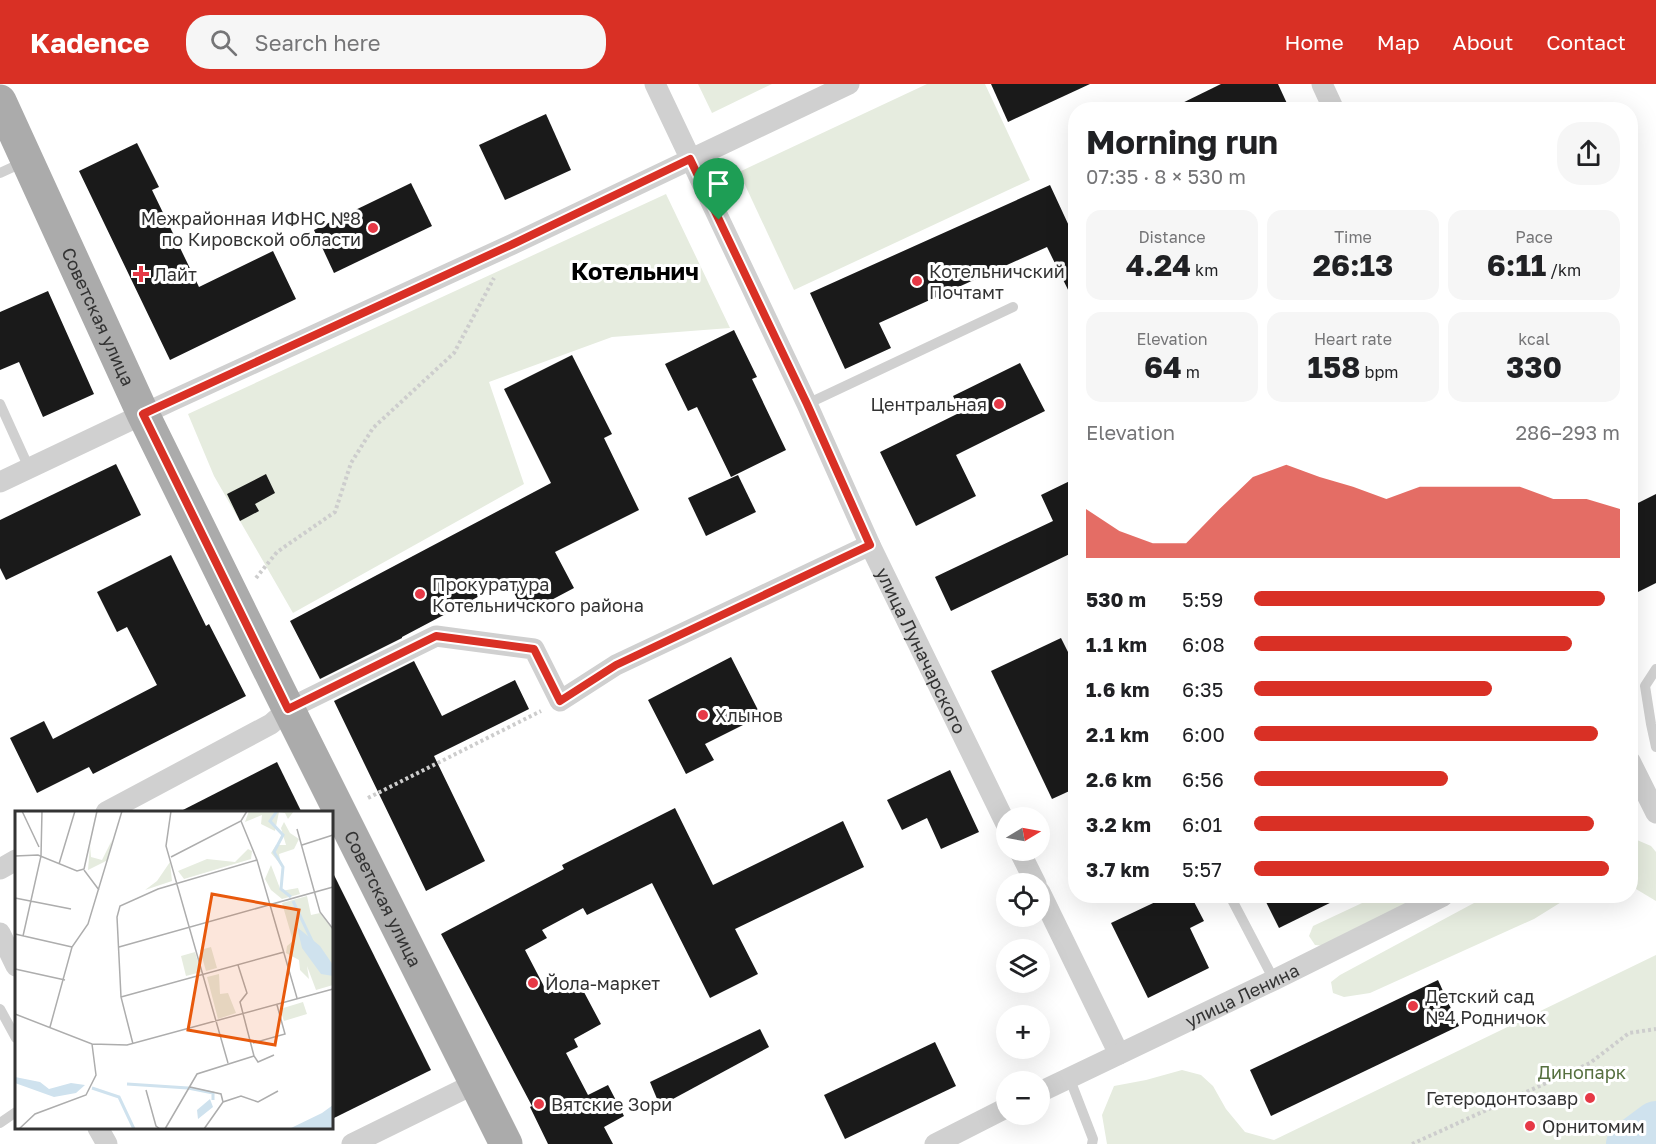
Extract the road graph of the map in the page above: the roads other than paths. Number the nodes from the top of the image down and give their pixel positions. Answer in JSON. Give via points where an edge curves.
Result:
{"nodes":[{"id":1,"x":655,"y":84,"type":"edge"},
{"id":2,"x":849,"y":84,"type":"edge"},
{"id":3,"x":1322,"y":84,"type":"edge"},
{"id":4,"x":0,"y":101,"type":"edge"},
{"id":5,"x":1330,"y":102,"type":"edge"},
{"id":6,"x":690,"y":159,"type":"junction"},
{"id":7,"x":14,"y":167,"type":"edge"},
{"id":8,"x":1013,"y":307,"type":"dead end"},
{"id":9,"x":0,"y":404,"type":"edge"},
{"id":10,"x":807,"y":404,"type":"junction"},
{"id":11,"x":143,"y":414,"type":"junction"},
{"id":12,"x":29,"y":468,"type":"junction"},
{"id":13,"x":0,"y":482,"type":"edge"},
{"id":14,"x":870,"y":545,"type":"junction"},
{"id":15,"x":1656,"y":669,"type":"edge"},
{"id":16,"x":288,"y":709,"type":"junction"},
{"id":17,"x":1656,"y":747,"type":"edge"},
{"id":18,"x":1638,"y":780,"type":"edge"},
{"id":19,"x":1644,"y":795,"type":"edge"},
{"id":20,"x":998,"y":807,"type":"edge"},
{"id":21,"x":110,"y":811,"type":"edge"},
{"id":22,"x":1656,"y":813,"type":"edge"},
{"id":23,"x":15,"y":861,"type":"edge"},
{"id":24,"x":0,"y":869,"type":"edge"},
{"id":25,"x":1234,"y":903,"type":"edge"},
{"id":26,"x":1429,"y":903,"type":"edge"},
{"id":27,"x":1050,"y":913,"type":"edge"},
{"id":28,"x":0,"y":933,"type":"edge"},
{"id":29,"x":15,"y":964,"type":"edge"},
{"id":30,"x":1274,"y":980,"type":"junction"},
{"id":31,"x":0,"y":1008,"type":"edge"},
{"id":32,"x":15,"y":1036,"type":"edge"},
{"id":33,"x":1119,"y":1054,"type":"junction"},
{"id":34,"x":1069,"y":1077,"type":"junction"},
{"id":35,"x":476,"y":1083,"type":"junction"},
{"id":36,"x":1050,"y":1087,"type":"edge"},
{"id":37,"x":15,"y":1113,"type":"edge"},
{"id":38,"x":996,"y":1113,"type":"edge"},
{"id":39,"x":0,"y":1123,"type":"edge"},
{"id":40,"x":99,"y":1129,"type":"edge"},
{"id":41,"x":107,"y":1144,"type":"edge"},
{"id":42,"x":352,"y":1144,"type":"edge"},
{"id":43,"x":506,"y":1144,"type":"edge"},
{"id":44,"x":935,"y":1144,"type":"edge"},
{"id":45,"x":1092,"y":1144,"type":"edge"}],
"edges":[{"from":1,"to":6,"type":"street","name":"улица Луначарского"},
{"from":2,"to":6,"type":"street"},
{"from":3,"to":5,"type":"street"},
{"from":4,"to":7,"type":"main road","name":"Советская улица"},
{"from":6,"to":10,"type":"street","name":"улица Луначарского"},
{"from":6,"to":11,"type":"street"},
{"from":7,"to":11,"type":"main road","name":"Советская улица"},
{"from":8,"to":10,"type":"lane"},
{"from":9,"to":12,"type":"lane"},
{"from":10,"to":14,"type":"street","name":"улица Луначарского"},
{"from":11,"to":12,"type":"street"},
{"from":11,"to":16,"type":"main road","name":"Советская улица"},
{"from":12,"to":13,"type":"street"},
{"from":14,"to":16,"type":"street","via":[[616,665],[560,701],[534,649],[436,636]]},
{"from":14,"to":20,"type":"street","name":"улица Луначарского"},
{"from":15,"to":17,"type":"lane","via":[[1645,686]]},
{"from":16,"to":21,"type":"street","via":[[272,724]]},
{"from":16,"to":35,"type":"main road","name":"Советская улица"},
{"from":18,"to":19,"type":"street"},
{"from":19,"to":22,"type":"street"},
{"from":23,"to":24,"type":"street"},
{"from":25,"to":30,"type":"lane"},
{"from":26,"to":30,"type":"street","name":"улица Ленина"},
{"from":27,"to":33,"type":"street"},
{"from":28,"to":29,"type":"street"},
{"from":30,"to":33,"type":"street","name":"улица Ленина"},
{"from":31,"to":32,"type":"lane"},
{"from":33,"to":34,"type":"street","name":"улица Ленина"},
{"from":34,"to":36,"type":"street","name":"улица Ленина"},
{"from":34,"to":45,"type":"lane"},
{"from":35,"to":42,"type":"street"},
{"from":35,"to":43,"type":"main road","name":"Советская улица"},
{"from":37,"to":39,"type":"lane"},
{"from":38,"to":44,"type":"street"},
{"from":40,"to":41,"type":"street"}]}
